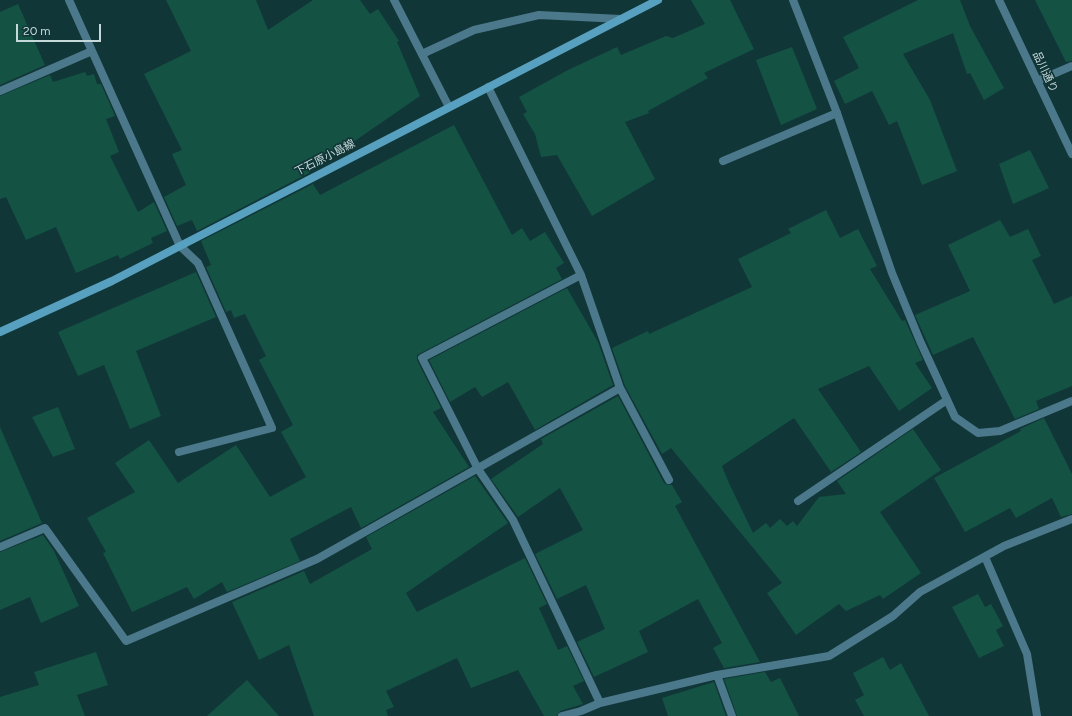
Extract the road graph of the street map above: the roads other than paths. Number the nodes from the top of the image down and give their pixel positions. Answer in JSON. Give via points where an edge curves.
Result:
{"nodes":[{"id":1,"x":70,"y":0,"type":"edge"},
{"id":2,"x":394,"y":0,"type":"edge"},
{"id":3,"x":658,"y":0,"type":"edge"},
{"id":4,"x":793,"y":0,"type":"edge"},
{"id":5,"x":999,"y":0,"type":"edge"},
{"id":6,"x":621,"y":19,"type":"junction"},
{"id":7,"x":92,"y":51,"type":"junction"},
{"id":8,"x":422,"y":54,"type":"junction"},
{"id":9,"x":1072,"y":66,"type":"edge"},
{"id":10,"x":1037,"y":81,"type":"junction"},
{"id":11,"x":488,"y":87,"type":"junction"},
{"id":12,"x":0,"y":91,"type":"edge"},
{"id":13,"x":449,"y":107,"type":"junction"},
{"id":14,"x":837,"y":113,"type":"junction"},
{"id":15,"x":1072,"y":154,"type":"edge"},
{"id":16,"x":723,"y":161,"type":"dead end"},
{"id":17,"x":180,"y":246,"type":"junction"},
{"id":18,"x":581,"y":275,"type":"junction"},
{"id":19,"x":0,"y":332,"type":"edge"},
{"id":20,"x":620,"y":388,"type":"junction"},
{"id":21,"x":948,"y":400,"type":"junction"},
{"id":22,"x":1072,"y":401,"type":"edge"},
{"id":23,"x":179,"y":452,"type":"dead end"},
{"id":24,"x":478,"y":469,"type":"junction"},
{"id":25,"x":669,"y":480,"type":"dead end"},
{"id":26,"x":798,"y":501,"type":"dead end"},
{"id":27,"x":1072,"y":519,"type":"edge"},
{"id":28,"x":0,"y":547,"type":"edge"},
{"id":29,"x":985,"y":557,"type":"junction"},
{"id":30,"x":717,"y":675,"type":"junction"},
{"id":31,"x":600,"y":703,"type":"junction"},
{"id":32,"x":582,"y":714,"type":"edge"},
{"id":33,"x":562,"y":716,"type":"edge"},
{"id":34,"x":732,"y":716,"type":"edge"},
{"id":35,"x":1037,"y":716,"type":"edge"}],
"edges":[{"from":1,"to":7,"type":"street"},
{"from":2,"to":8,"type":"street"},
{"from":3,"to":6,"type":"main road","name":"下石原小島線"},
{"from":4,"to":14,"type":"street"},
{"from":5,"to":10,"type":"street","name":"品川通り"},
{"from":6,"to":8,"type":"street","via":[[539,15],[474,30]]},
{"from":6,"to":11,"type":"main road","name":"下石原小島線"},
{"from":7,"to":12,"type":"street"},
{"from":7,"to":17,"type":"street"},
{"from":8,"to":13,"type":"street"},
{"from":9,"to":10,"type":"street"},
{"from":10,"to":15,"type":"street","name":"品川通り"},
{"from":11,"to":13,"type":"main road","name":"下石原小島線"},
{"from":11,"to":18,"type":"street"},
{"from":13,"to":17,"type":"main road","name":"下石原小島線"},
{"from":14,"to":16,"type":"street"},
{"from":14,"to":21,"type":"street","via":[[892,273]]},
{"from":17,"to":19,"type":"main road","name":"下石原小島線","via":[[112,281]]},
{"from":17,"to":23,"type":"street","via":[[198,263],[272,428]]},
{"from":18,"to":20,"type":"street"},
{"from":18,"to":24,"type":"street","via":[[422,358]]},
{"from":20,"to":24,"type":"street"},
{"from":20,"to":25,"type":"street"},
{"from":21,"to":22,"type":"street","via":[[955,417],[978,433],[1000,431]]},
{"from":21,"to":26,"type":"street"},
{"from":24,"to":28,"type":"street","via":[[317,559],[126,641],[45,528]]},
{"from":24,"to":31,"type":"street","via":[[513,520]]},
{"from":27,"to":29,"type":"street","via":[[1004,546]]},
{"from":29,"to":30,"type":"street","via":[[920,592],[893,616],[829,656]]},
{"from":29,"to":35,"type":"street","via":[[1027,654]]},
{"from":30,"to":31,"type":"street"},
{"from":30,"to":34,"type":"street"},
{"from":31,"to":32,"type":"street"},
{"from":32,"to":33,"type":"street"}]}
